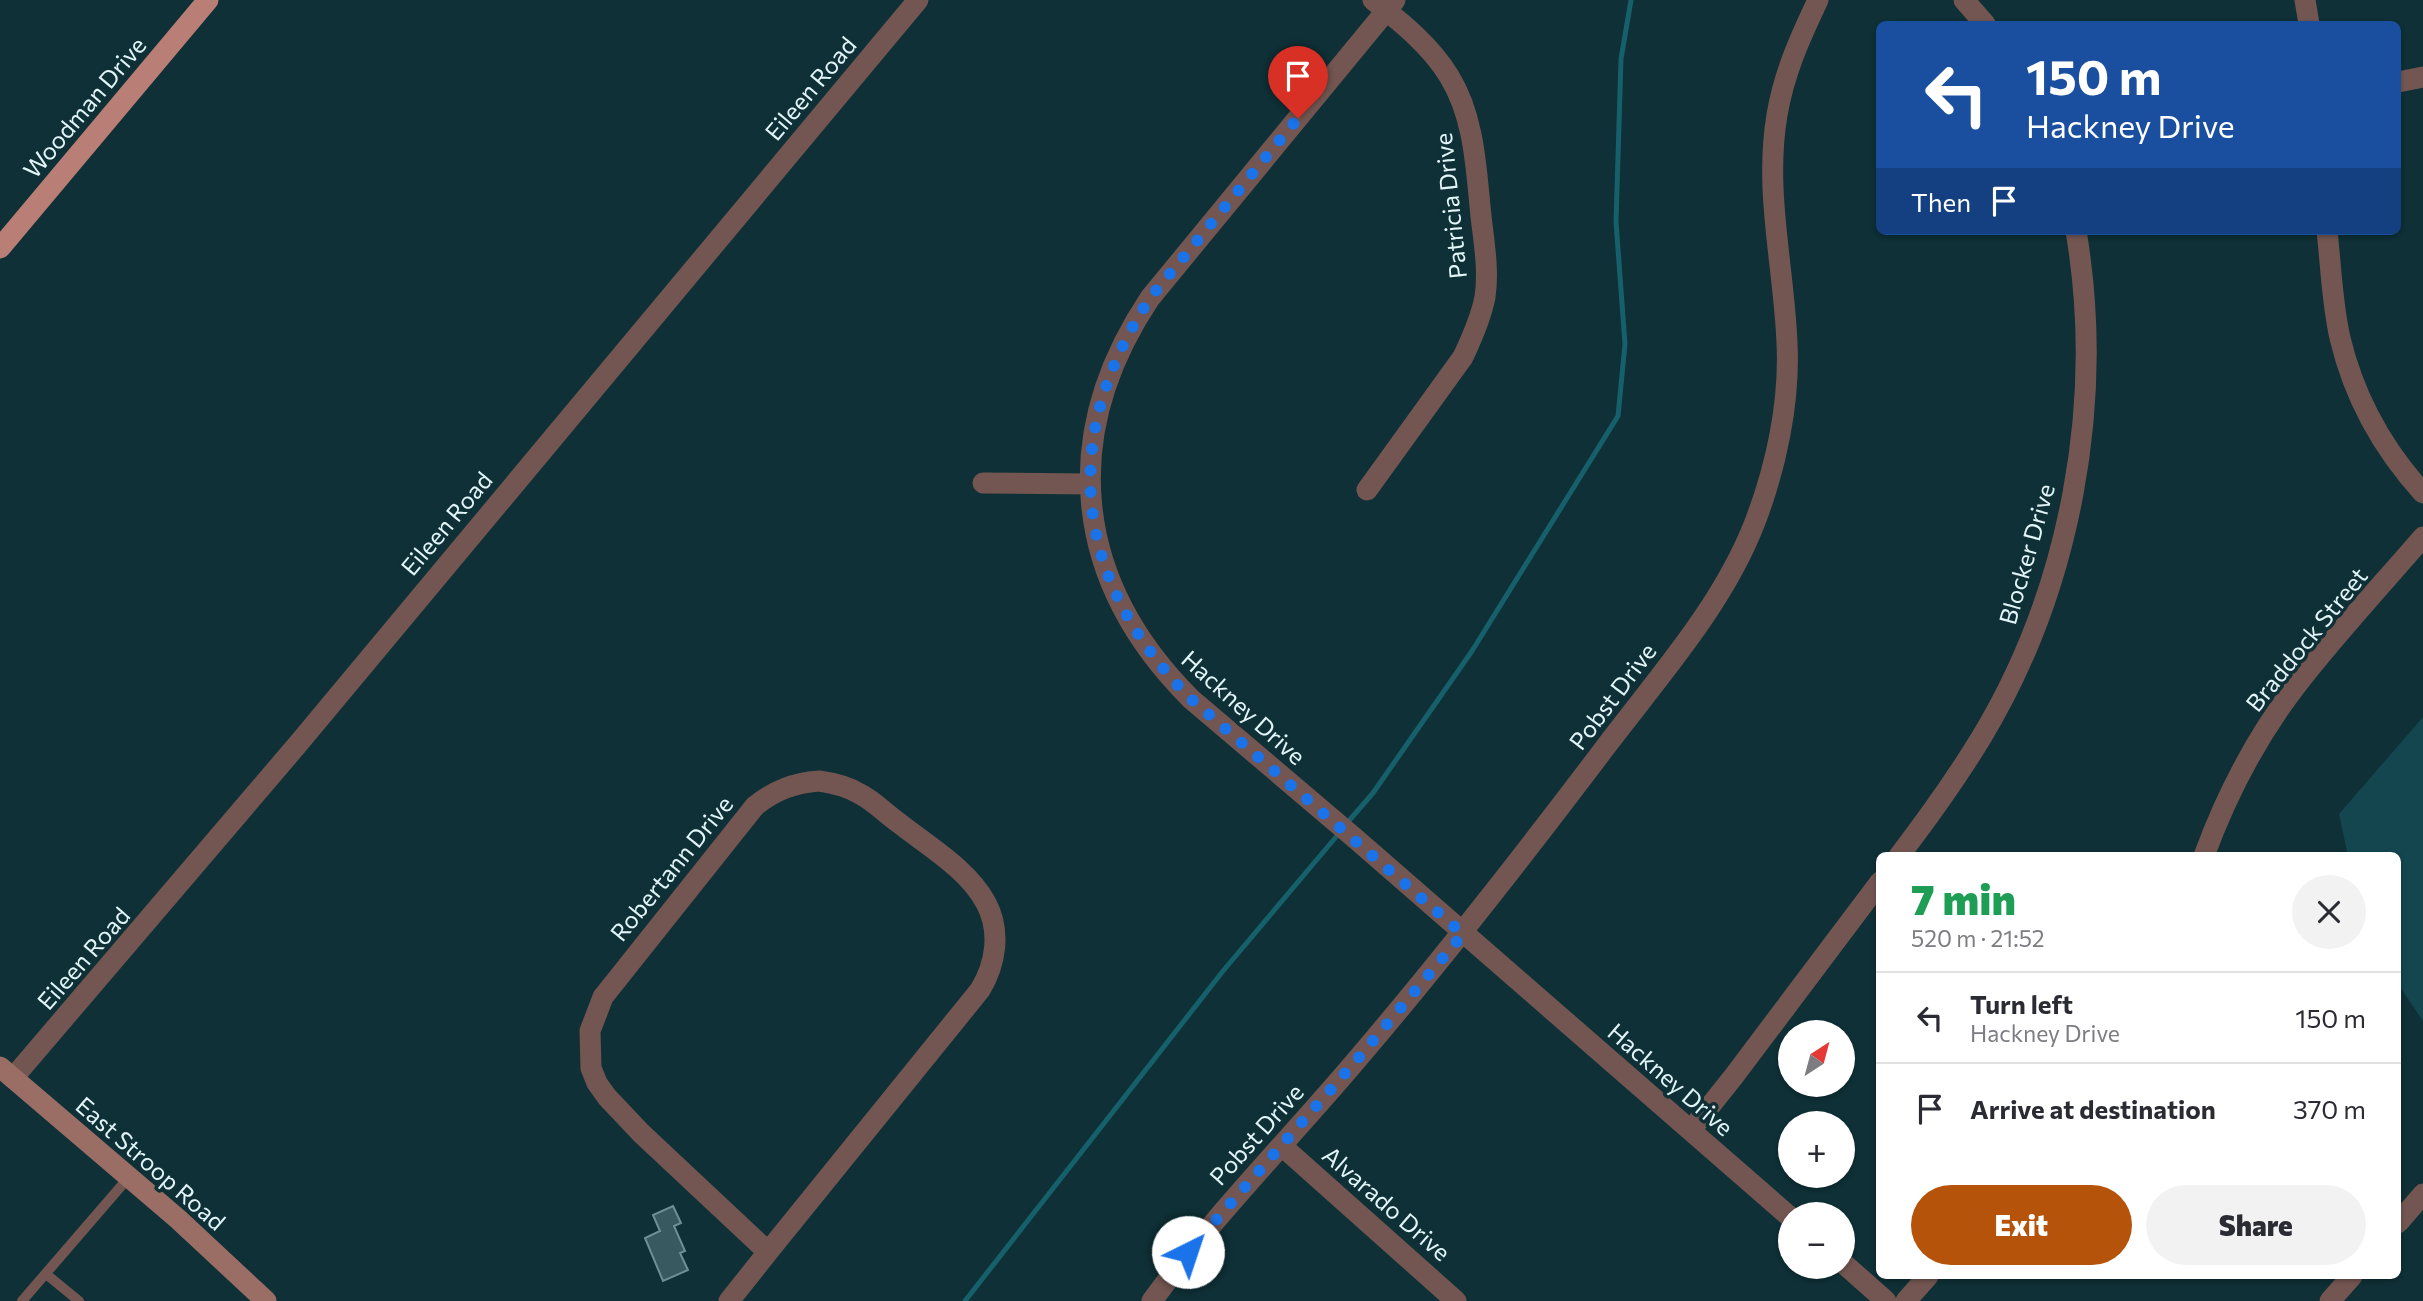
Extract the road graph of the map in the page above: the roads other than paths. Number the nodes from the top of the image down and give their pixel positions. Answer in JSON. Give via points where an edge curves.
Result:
{"nodes":[{"id":1,"x":208,"y":0,"type":"edge"},
{"id":2,"x":918,"y":0,"type":"edge"},
{"id":3,"x":1818,"y":0,"type":"edge"},
{"id":4,"x":1964,"y":0,"type":"edge"},
{"id":5,"x":2305,"y":0,"type":"edge"},
{"id":6,"x":1385,"y":3,"type":"edge"},
{"id":7,"x":1982,"y":21,"type":"edge"},
{"id":8,"x":2308,"y":21,"type":"edge"},
{"id":9,"x":2423,"y":77,"type":"edge"},
{"id":10,"x":2401,"y":81,"type":"edge"},
{"id":11,"x":2076,"y":235,"type":"edge"},
{"id":12,"x":2327,"y":235,"type":"edge"},
{"id":13,"x":0,"y":248,"type":"edge"},
{"id":14,"x":983,"y":483,"type":"dead end"},
{"id":15,"x":1090,"y":484,"type":"junction"},
{"id":16,"x":1367,"y":490,"type":"dead end"},
{"id":17,"x":2423,"y":494,"type":"edge"},
{"id":18,"x":2423,"y":537,"type":"edge"},
{"id":19,"x":1902,"y":852,"type":"edge"},
{"id":20,"x":2206,"y":852,"type":"edge"},
{"id":21,"x":1876,"y":887,"type":"edge"},
{"id":22,"x":1463,"y":934,"type":"junction"},
{"id":23,"x":7,"y":1073,"type":"edge"},
{"id":24,"x":1691,"y":1130,"type":"junction"},
{"id":25,"x":1282,"y":1146,"type":"junction"},
{"id":26,"x":129,"y":1177,"type":"junction"},
{"id":27,"x":2423,"y":1194,"type":"edge"},
{"id":28,"x":1778,"y":1206,"type":"edge"},
{"id":29,"x":2401,"y":1220,"type":"edge"},
{"id":30,"x":768,"y":1252,"type":"junction"},
{"id":31,"x":46,"y":1274,"type":"junction"},
{"id":32,"x":1855,"y":1274,"type":"edge"},
{"id":33,"x":1925,"y":1279,"type":"edge"},
{"id":34,"x":2349,"y":1279,"type":"edge"},
{"id":35,"x":22,"y":1301,"type":"edge"},
{"id":36,"x":79,"y":1301,"type":"edge"},
{"id":37,"x":266,"y":1301,"type":"edge"},
{"id":38,"x":729,"y":1301,"type":"edge"},
{"id":39,"x":1153,"y":1301,"type":"edge"},
{"id":40,"x":1456,"y":1301,"type":"edge"},
{"id":41,"x":1886,"y":1301,"type":"edge"},
{"id":42,"x":1906,"y":1301,"type":"edge"},
{"id":43,"x":2330,"y":1301,"type":"edge"}],
"edges":[{"from":1,"to":13,"type":"main road","name":"Woodman Drive"},
{"from":2,"to":23,"type":"street","name":"Eileen Road","via":[[298,744]]},
{"from":3,"to":22,"type":"street","name":"Pobst Drive","via":[[1795,46],[1776,118],[1774,212],[1788,348],[1785,395],[1770,477],[1754,523],[1713,602]]},
{"from":4,"to":7,"type":"street"},
{"from":5,"to":8,"type":"street"},
{"from":6,"to":15,"type":"street","name":"Hackney Drive","via":[[1132,326],[1104,391]]},
{"from":6,"to":16,"type":"street","name":"Patricia Drive","via":[[1435,55],[1461,99],[1473,141],[1487,268],[1485,297],[1463,357]]},
{"from":9,"to":10,"type":"street"},
{"from":11,"to":19,"type":"street","name":"Blocker Drive","via":[[2086,312],[2084,397],[2074,486],[2052,579],[2030,638],[1982,736]]},
{"from":12,"to":17,"type":"street","via":[[2336,316],[2349,367],[2380,437]]},
{"from":14,"to":15,"type":"street"},
{"from":15,"to":22,"type":"street","name":"Hackney Drive","via":[[1108,578],[1127,619],[1168,677]]},
{"from":18,"to":20,"type":"street","name":"Braddock Street","via":[[2295,687],[2267,727]]},
{"from":21,"to":24,"type":"street"},
{"from":22,"to":24,"type":"street","name":"Hackney Drive"},
{"from":22,"to":25,"type":"street","name":"Pobst Drive"},
{"from":23,"to":26,"type":"main road","name":"East Stroop Road"},
{"from":24,"to":28,"type":"street","name":"Hackney Drive"},
{"from":25,"to":39,"type":"street","name":"Pobst Drive","via":[[1188,1252]]},
{"from":25,"to":40,"type":"street","name":"Alvarado Drive"},
{"from":26,"to":31,"type":"lane"},
{"from":26,"to":37,"type":"main road","name":"East Stroop Road"},
{"from":27,"to":29,"type":"street"},
{"from":30,"to":30,"type":"street","name":"Robertann Drive","via":[[607,1097],[591,1068],[590,1031],[603,997],[755,806],[783,788],[819,781],[862,794],[953,866],[985,902],[995,946],[980,990]]},
{"from":30,"to":38,"type":"street","name":"Robertann Drive"},
{"from":31,"to":35,"type":"lane"},
{"from":31,"to":36,"type":"lane"},
{"from":32,"to":41,"type":"street"},
{"from":33,"to":42,"type":"street"},
{"from":34,"to":43,"type":"street"}]}
